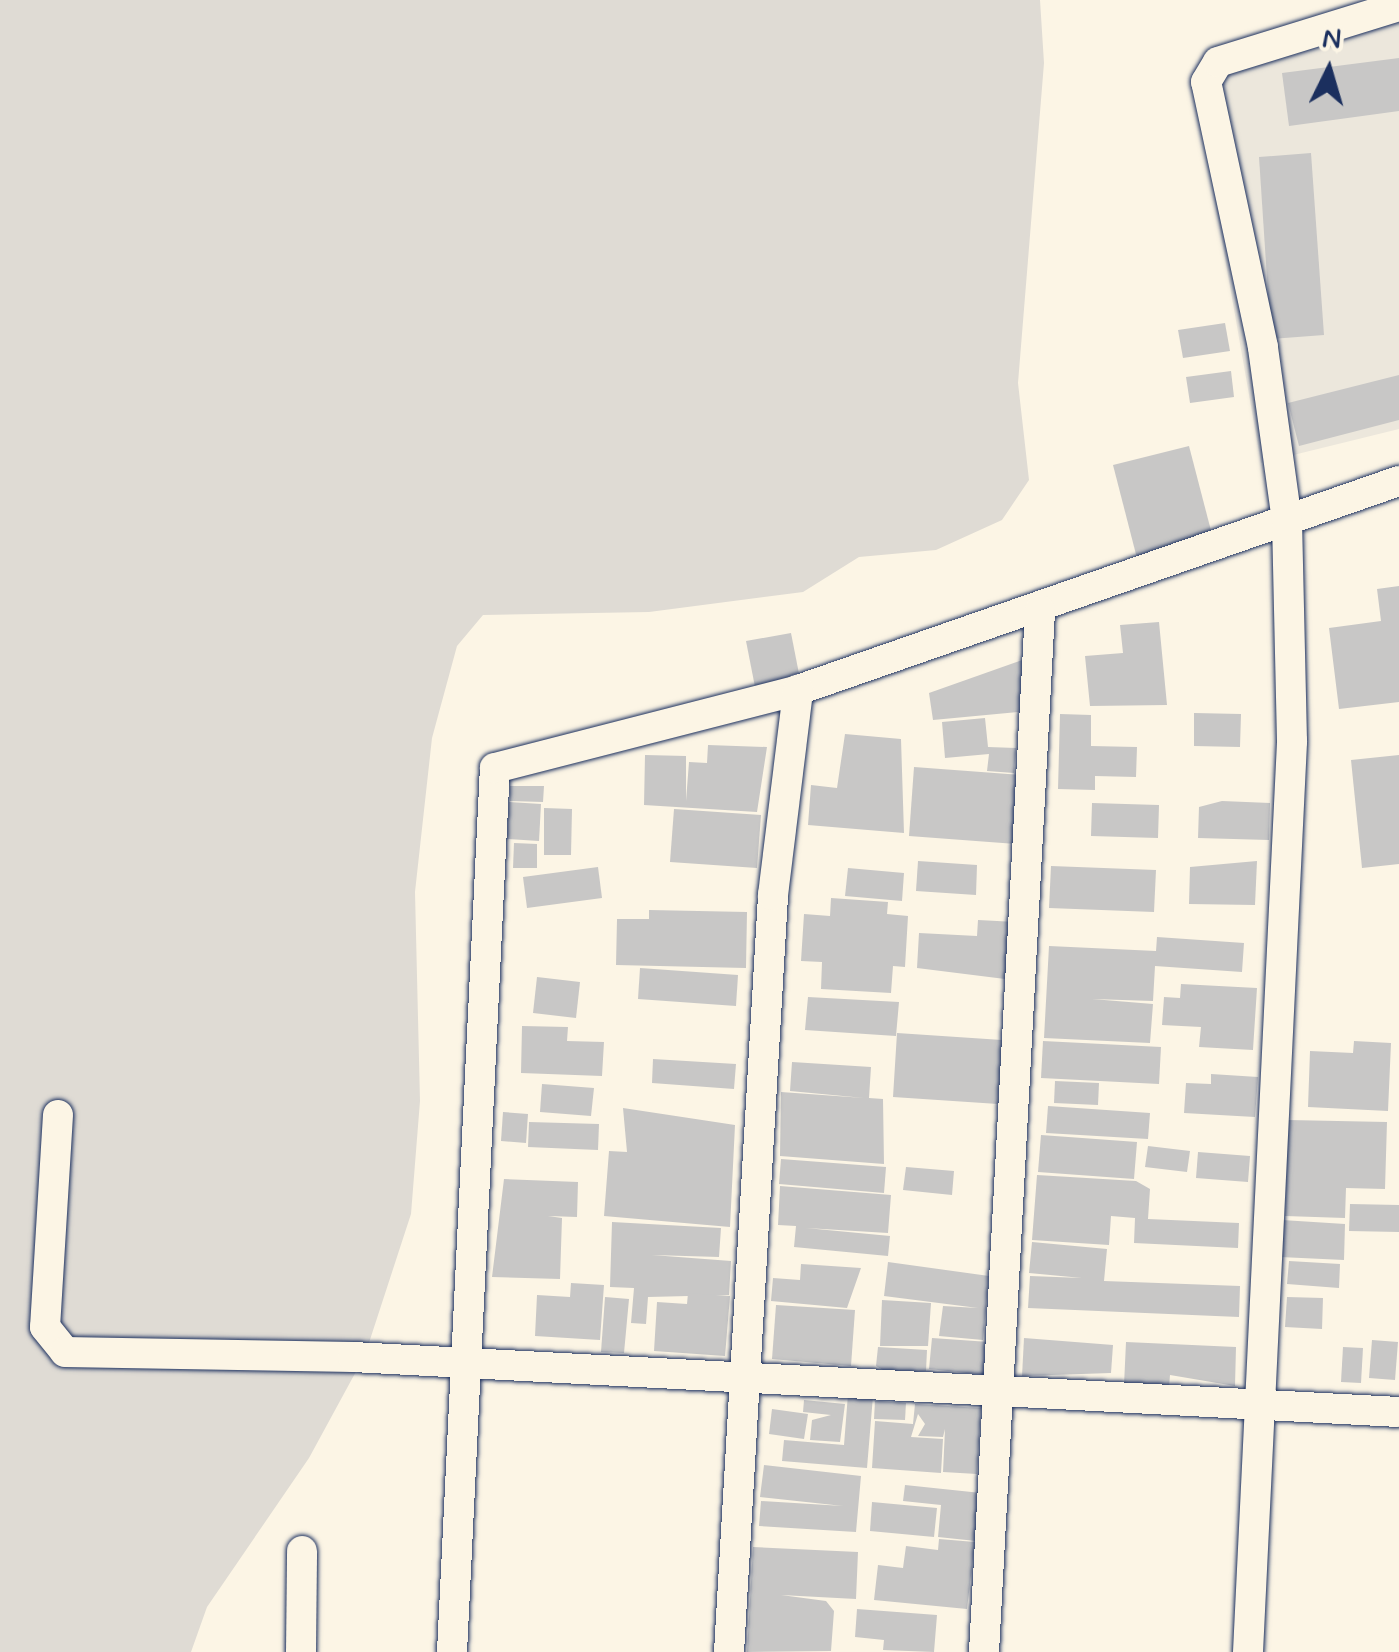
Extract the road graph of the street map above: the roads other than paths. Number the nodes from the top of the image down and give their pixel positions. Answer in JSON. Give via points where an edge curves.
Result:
{"nodes":[{"id":1,"x":1399,"y":6,"type":"edge"},
{"id":2,"x":1399,"y":481,"type":"edge"},
{"id":3,"x":1287,"y":521,"type":"junction"},
{"id":4,"x":1040,"y":611,"type":"junction"},
{"id":5,"x":798,"y":690,"type":"junction"},
{"id":6,"x":58,"y":1116,"type":"dead end"},
{"id":7,"x":462,"y":1363,"type":"junction"},
{"id":8,"x":744,"y":1380,"type":"junction"},
{"id":9,"x":1001,"y":1394,"type":"junction"},
{"id":10,"x":1263,"y":1405,"type":"junction"},
{"id":11,"x":1399,"y":1412,"type":"edge"},
{"id":12,"x":302,"y":1551,"type":"dead end"},
{"id":13,"x":301,"y":1652,"type":"edge"},
{"id":14,"x":452,"y":1652,"type":"edge"},
{"id":15,"x":729,"y":1652,"type":"edge"},
{"id":16,"x":984,"y":1652,"type":"edge"},
{"id":17,"x":1248,"y":1652,"type":"edge"}],
"edges":[{"from":1,"to":3,"type":"street","via":[[1208,70]]},
{"from":2,"to":3,"type":"street"},
{"from":3,"to":4,"type":"street"},
{"from":3,"to":10,"type":"street","via":[[1292,741]]},
{"from":4,"to":5,"type":"street"},
{"from":4,"to":9,"type":"street"},
{"from":5,"to":7,"type":"street","via":[[494,768]]},
{"from":5,"to":8,"type":"street","via":[[773,895]]},
{"from":6,"to":7,"type":"street","via":[[45,1327],[65,1352]]},
{"from":7,"to":8,"type":"street"},
{"from":7,"to":14,"type":"street"},
{"from":8,"to":9,"type":"street"},
{"from":8,"to":15,"type":"street"},
{"from":9,"to":10,"type":"street"},
{"from":9,"to":16,"type":"street"},
{"from":10,"to":11,"type":"street"},
{"from":10,"to":17,"type":"street"},
{"from":12,"to":13,"type":"street"}]}
